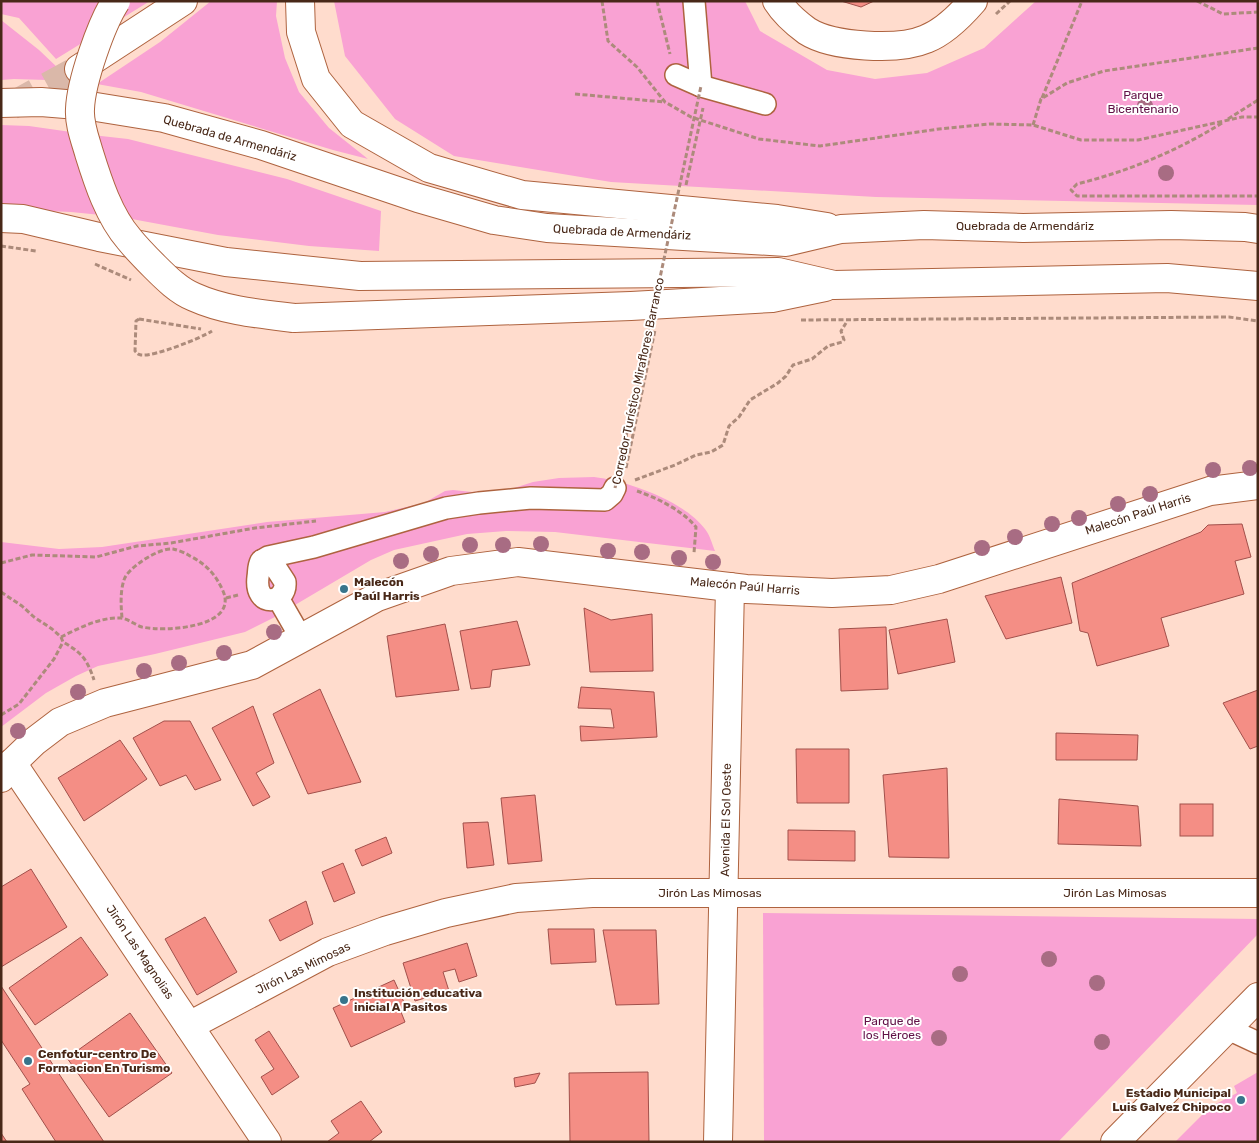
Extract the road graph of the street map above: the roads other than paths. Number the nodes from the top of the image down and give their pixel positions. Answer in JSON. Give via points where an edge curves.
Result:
{"nodes":[{"id":1,"x":116,"y":1,"type":"edge"},
{"id":2,"x":183,"y":1,"type":"edge"},
{"id":3,"x":300,"y":1,"type":"edge"},
{"id":4,"x":694,"y":1,"type":"edge"},
{"id":5,"x":777,"y":1,"type":"edge"},
{"id":6,"x":973,"y":1,"type":"edge"},
{"id":7,"x":79,"y":69,"type":"tunnel mouth"},
{"id":8,"x":676,"y":75,"type":"road end"},
{"id":9,"x":701,"y":86,"type":"junction"},
{"id":10,"x":1,"y":103,"type":"edge"},
{"id":11,"x":765,"y":104,"type":"dead end"},
{"id":12,"x":1,"y":218,"type":"edge"},
{"id":13,"x":841,"y":229,"type":"junction"},
{"id":14,"x":1258,"y":229,"type":"edge"},
{"id":15,"x":834,"y":285,"type":"junction"},
{"id":16,"x":1258,"y":286,"type":"edge"},
{"id":17,"x":1258,"y":485,"type":"edge"},
{"id":18,"x":623,"y":488,"type":"road end"},
{"id":19,"x":730,"y":587,"type":"junction"},
{"id":20,"x":301,"y":638,"type":"junction"},
{"id":21,"x":7,"y":771,"type":"edge"},
{"id":22,"x":724,"y":893,"type":"junction"},
{"id":23,"x":1258,"y":893,"type":"edge"},
{"id":24,"x":1258,"y":997,"type":"edge"},
{"id":25,"x":189,"y":1026,"type":"junction"},
{"id":26,"x":1226,"y":1028,"type":"junction"},
{"id":27,"x":1258,"y":1043,"type":"edge"},
{"id":28,"x":267,"y":1142,"type":"edge"},
{"id":29,"x":718,"y":1142,"type":"edge"},
{"id":30,"x":1115,"y":1142,"type":"edge"}],
"edges":[{"from":1,"to":15,"type":"main road","bridge":true,"via":[[97,42],[82,92],[80,109],[84,138],[110,208],[128,238],[168,280],[193,297],[249,312],[294,318],[772,298]]},
{"from":2,"to":7,"type":"main road"},
{"from":3,"to":13,"type":"main road","via":[[301,32],[316,80],[352,124],[429,168],[522,195],[777,219]]},
{"from":4,"to":9,"type":"street"},
{"from":5,"to":6,"type":"main road","via":[[808,31],[838,42],[867,46],[900,45],[926,39],[950,24]]},
{"from":8,"to":9,"type":"street"},
{"from":9,"to":11,"type":"street"},
{"from":10,"to":13,"type":"main road","name":"Quebrada de Armendáriz","via":[[61,103],[164,118],[261,145],[494,220],[546,228],[786,242]]},
{"from":12,"to":15,"type":"main road","via":[[23,219],[226,262],[360,276],[778,272]]},
{"from":13,"to":14,"type":"main road","name":"Quebrada de Armendáriz","via":[[924,225],[1023,228],[1171,225]]},
{"from":15,"to":16,"type":"main road","via":[[1167,278]]},
{"from":17,"to":19,"type":"main road","name":"Malecón Paúl Harris","via":[[1210,492],[939,579],[891,590],[832,593]]},
{"from":18,"to":20,"type":"street","name":"Corredor Turístico Miraflores Barranco","via":[[605,500],[531,498],[446,508],[314,547],[268,557],[258,566],[258,591],[264,598],[278,598]]},
{"from":19,"to":20,"type":"main road","name":"Malecón Paúl Harris","via":[[518,562],[442,574],[377,597]]},
{"from":19,"to":22,"type":"main road","name":"Avenida El Sol Oeste"},
{"from":20,"to":21,"type":"main road","name":"Malecón Paúl Harris","via":[[252,664],[105,703],[60,722],[35,741]]},
{"from":21,"to":25,"type":"main road","name":"Jirón Las Magnolias"},
{"from":22,"to":23,"type":"main road","name":"Jirón Las Mimosas"},
{"from":22,"to":25,"type":"main road","name":"Jirón Las Mimosas","via":[[592,893],[525,898],[446,914],[385,931],[328,952]]},
{"from":22,"to":29,"type":"main road","name":"Avenida El Sol Oeste"},
{"from":24,"to":26,"type":"main road"},
{"from":25,"to":28,"type":"main road","name":"Jirón Las Magnolias"},
{"from":26,"to":27,"type":"street"},
{"from":26,"to":30,"type":"main road"}]}
